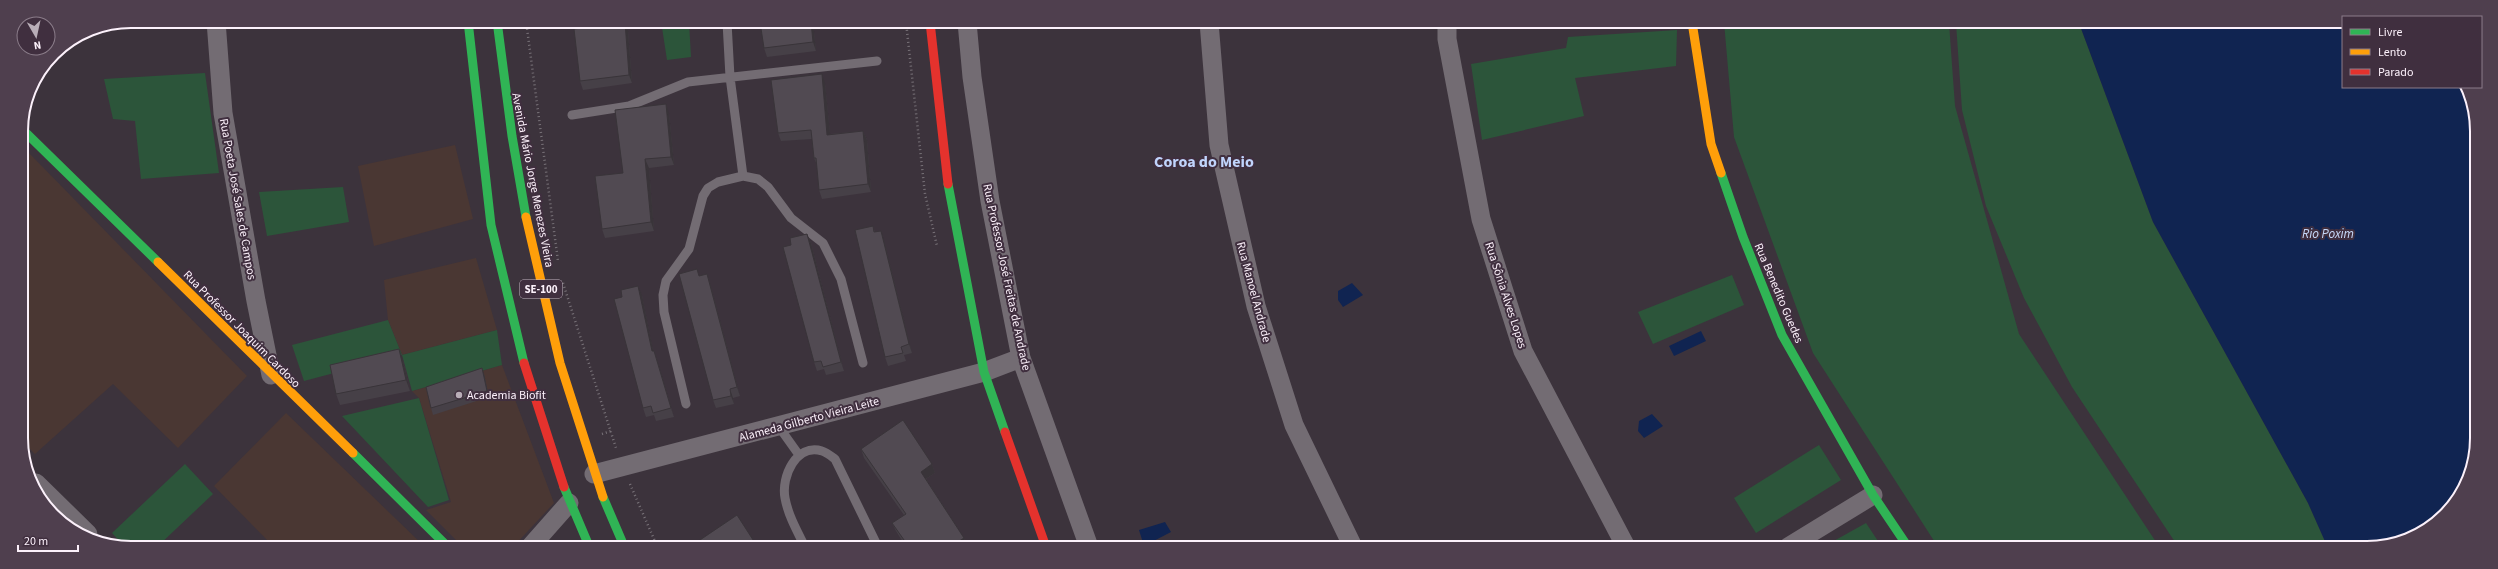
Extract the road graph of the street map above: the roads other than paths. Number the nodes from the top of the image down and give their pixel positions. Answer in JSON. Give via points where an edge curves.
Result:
{"nodes":[{"id":1,"x":217,"y":28,"type":"edge"},
{"id":2,"x":469,"y":28,"type":"edge"},
{"id":3,"x":498,"y":28,"type":"edge"},
{"id":4,"x":727,"y":28,"type":"edge"},
{"id":5,"x":930,"y":28,"type":"edge"},
{"id":6,"x":968,"y":28,"type":"edge"},
{"id":7,"x":1209,"y":28,"type":"edge"},
{"id":8,"x":1447,"y":28,"type":"edge"},
{"id":9,"x":1693,"y":28,"type":"edge"},
{"id":10,"x":877,"y":61,"type":"dead end"},
{"id":11,"x":730,"y":77,"type":"junction"},
{"id":12,"x":572,"y":115,"type":"dead end"},
{"id":13,"x":28,"y":134,"type":"edge"},
{"id":14,"x":743,"y":176,"type":"junction"},
{"id":15,"x":1021,"y":358,"type":"junction"},
{"id":16,"x":863,"y":363,"type":"dead end"},
{"id":17,"x":984,"y":372,"type":"junction"},
{"id":18,"x":271,"y":376,"type":"junction"},
{"id":19,"x":686,"y":404,"type":"dead end"},
{"id":20,"x":779,"y":427,"type":"junction"},
{"id":21,"x":799,"y":455,"type":"junction"},
{"id":22,"x":594,"y":474,"type":"junction"},
{"id":23,"x":41,"y":488,"type":"edge"},
{"id":24,"x":1873,"y":495,"type":"junction"},
{"id":25,"x":569,"y":503,"type":"junction"},
{"id":26,"x":83,"y":529,"type":"edge"},
{"id":27,"x":442,"y":541,"type":"edge"},
{"id":28,"x":535,"y":541,"type":"edge"},
{"id":29,"x":587,"y":541,"type":"edge"},
{"id":30,"x":622,"y":541,"type":"edge"},
{"id":31,"x":803,"y":541,"type":"edge"},
{"id":32,"x":875,"y":541,"type":"edge"},
{"id":33,"x":1044,"y":541,"type":"edge"},
{"id":34,"x":1087,"y":541,"type":"edge"},
{"id":35,"x":1350,"y":541,"type":"edge"},
{"id":36,"x":1623,"y":541,"type":"edge"},
{"id":37,"x":1798,"y":541,"type":"edge"},
{"id":38,"x":1904,"y":541,"type":"edge"}],
"edges":[{"from":1,"to":18,"type":"street","name":"Rua Poeta José Sales de Campos","via":[[223,113]]},
{"from":2,"to":25,"type":"street","number":"SE-100","via":[[491,225],[527,375]]},
{"from":3,"to":22,"type":"street","name":"Avenida Mário Jorge Menezes Vieira","number":"SE-100","via":[[506,104],[547,316]]},
{"from":4,"to":11,"type":"lane"},
{"from":5,"to":17,"type":"street","via":[[949,190]]},
{"from":6,"to":15,"type":"street","name":"Rua Professor José Freitas de Andrade","via":[[990,201]]},
{"from":7,"to":35,"type":"street","name":"Rua Manoel Andrade","via":[[1219,145],[1256,306],[1294,425]]},
{"from":8,"to":36,"type":"street","name":"Rua Sônia Alves Lopes","via":[[1481,219],[1523,351]]},
{"from":9,"to":24,"type":"street","name":"Rua Benedito Guedes","via":[[1711,144],[1743,238],[1782,335]]},
{"from":10,"to":11,"type":"lane"},
{"from":11,"to":12,"type":"lane","via":[[688,82],[629,106]]},
{"from":11,"to":14,"type":"lane"},
{"from":13,"to":18,"type":"street","name":"Rua Professor Joaquim Cardoso","via":[[69,172]]},
{"from":14,"to":16,"type":"lane","via":[[758,179],[768,187],[791,218],[811,232],[826,249],[842,279]]},
{"from":14,"to":19,"type":"lane","via":[[718,182],[708,188],[703,196],[689,249],[666,281],[664,312]]},
{"from":15,"to":17,"type":"street","name":"Alameda Gilberto Vieira Leite"},
{"from":15,"to":34,"type":"street","name":"Rua Professor José Freitas de Andrade"},
{"from":17,"to":20,"type":"street","name":"Alameda Gilberto Vieira Leite"},
{"from":17,"to":33,"type":"street"},
{"from":18,"to":27,"type":"street","name":"Rua Professor Joaquim Cardoso"},
{"from":20,"to":21,"type":"lane"},
{"from":20,"to":22,"type":"street","name":"Alameda Gilberto Vieira Leite"},
{"from":21,"to":31,"type":"lane","via":[[789,467],[785,496],[788,511]]},
{"from":21,"to":32,"type":"lane","via":[[817,450],[835,459]]},
{"from":22,"to":30,"type":"street","name":"Avenida Mário Jorge Menezes Vieira","number":"SE-100"},
{"from":23,"to":26,"type":"street"},
{"from":24,"to":37,"type":"street"},
{"from":24,"to":38,"type":"street","name":"Rua Benedito Guedes"},
{"from":25,"to":28,"type":"street"},
{"from":25,"to":29,"type":"street","number":"SE-100"}]}
